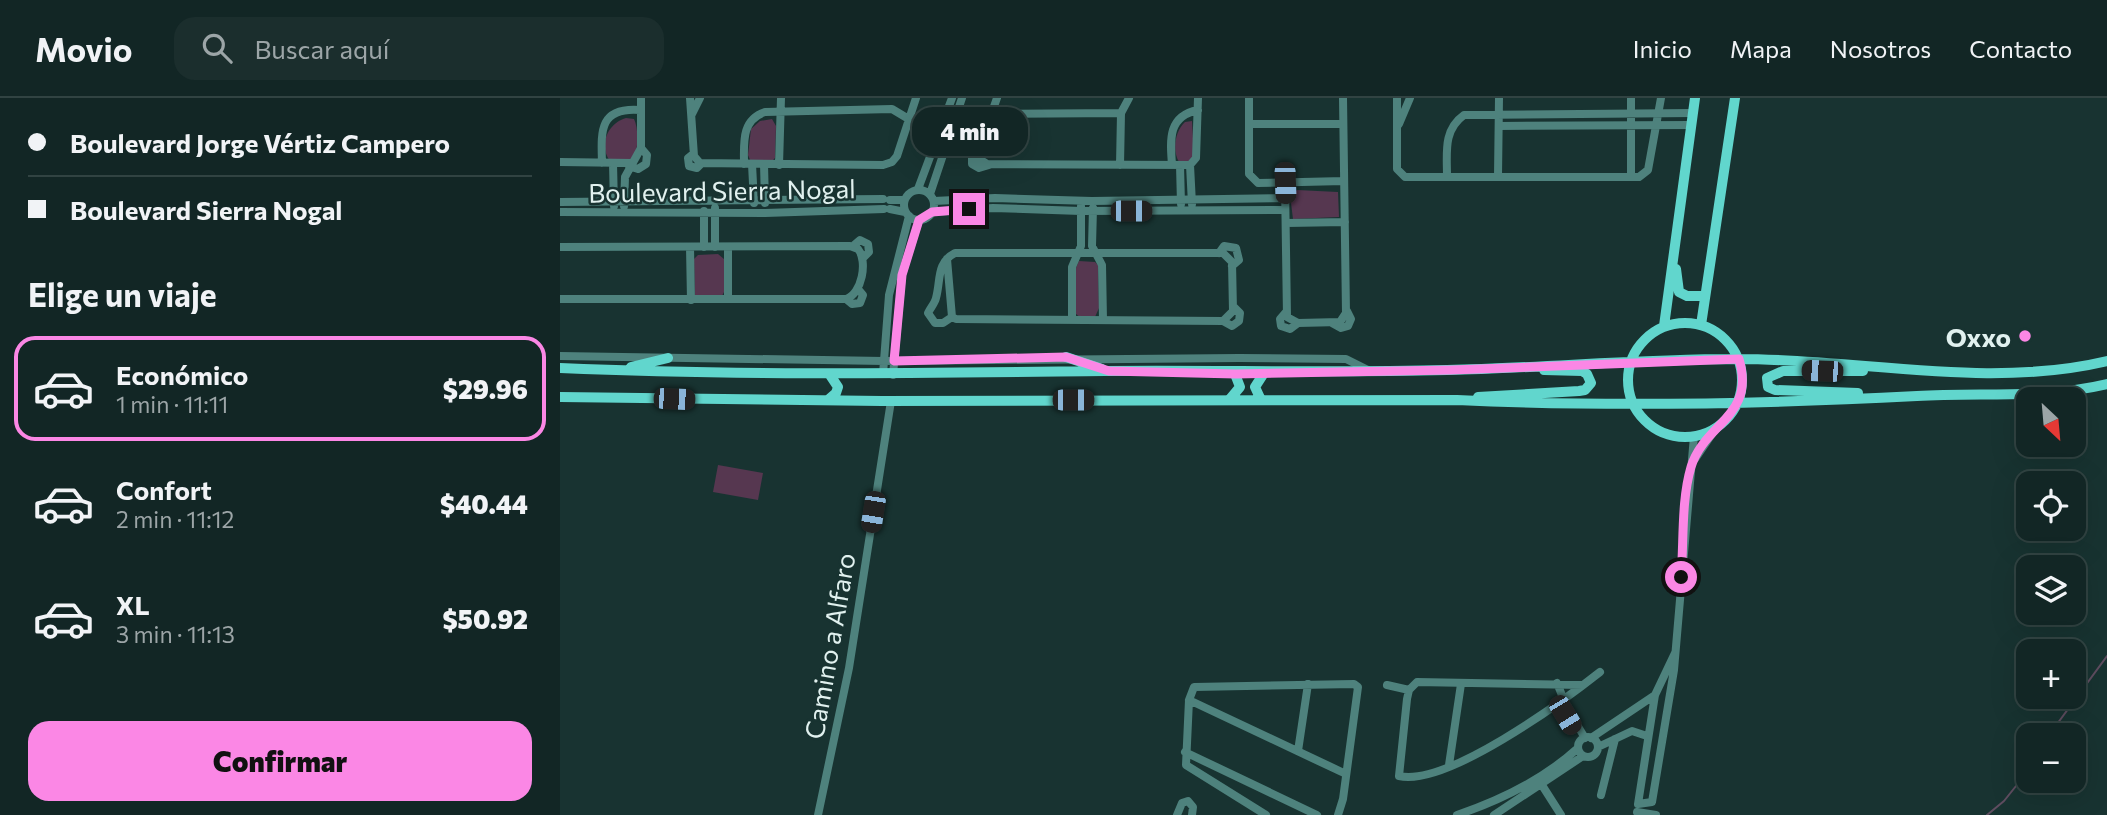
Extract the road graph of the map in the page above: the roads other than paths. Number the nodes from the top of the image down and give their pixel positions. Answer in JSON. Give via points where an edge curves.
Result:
{"nodes":[{"id":1,"x":641,"y":98,"type":"edge"},
{"id":2,"x":690,"y":98,"type":"edge"},
{"id":3,"x":700,"y":98,"type":"edge"},
{"id":4,"x":781,"y":98,"type":"edge"},
{"id":5,"x":916,"y":98,"type":"edge"},
{"id":6,"x":952,"y":98,"type":"edge"},
{"id":7,"x":962,"y":98,"type":"edge"},
{"id":8,"x":997,"y":98,"type":"edge"},
{"id":9,"x":1129,"y":98,"type":"edge"},
{"id":10,"x":1198,"y":98,"type":"edge"},
{"id":11,"x":1249,"y":98,"type":"edge"},
{"id":12,"x":1343,"y":98,"type":"edge"},
{"id":13,"x":1397,"y":98,"type":"edge"},
{"id":14,"x":1410,"y":98,"type":"edge"},
{"id":15,"x":1499,"y":98,"type":"edge"},
{"id":16,"x":1631,"y":98,"type":"edge"},
{"id":17,"x":1661,"y":98,"type":"edge"},
{"id":18,"x":1695,"y":98,"type":"edge"},
{"id":19,"x":1735,"y":98,"type":"edge"},
{"id":20,"x":640,"y":110,"type":"junction"},
{"id":21,"x":1198,"y":110,"type":"junction"},
{"id":22,"x":780,"y":112,"type":"junction"},
{"id":23,"x":1121,"y":113,"type":"junction"},
{"id":24,"x":1631,"y":113,"type":"junction"},
{"id":25,"x":1659,"y":113,"type":"junction"},
{"id":26,"x":1693,"y":113,"type":"junction"},
{"id":27,"x":992,"y":114,"type":"junction"},
{"id":28,"x":1499,"y":114,"type":"junction"},
{"id":29,"x":691,"y":117,"type":"junction"},
{"id":30,"x":908,"y":118,"type":"junction"},
{"id":31,"x":1249,"y":124,"type":"junction"},
{"id":32,"x":1343,"y":124,"type":"junction"},
{"id":33,"x":1631,"y":125,"type":"junction"},
{"id":34,"x":1657,"y":125,"type":"junction"},
{"id":35,"x":1691,"y":125,"type":"junction"},
{"id":36,"x":1499,"y":126,"type":"junction"},
{"id":37,"x":1397,"y":130,"type":"junction"},
{"id":38,"x":602,"y":163,"type":"junction"},
{"id":39,"x":613,"y":163,"type":"junction"},
{"id":40,"x":561,"y":164,"type":"edge"},
{"id":41,"x":748,"y":164,"type":"junction"},
{"id":42,"x":764,"y":164,"type":"junction"},
{"id":43,"x":779,"y":164,"type":"junction"},
{"id":44,"x":631,"y":165,"type":"junction"},
{"id":45,"x":1120,"y":165,"type":"junction"},
{"id":46,"x":1181,"y":165,"type":"junction"},
{"id":47,"x":1447,"y":176,"type":"junction"},
{"id":48,"x":1498,"y":176,"type":"junction"},
{"id":49,"x":1632,"y":177,"type":"junction"},
{"id":50,"x":1345,"y":181,"type":"junction"},
{"id":51,"x":1285,"y":183,"type":"junction"},
{"id":52,"x":918,"y":189,"type":"junction"},
{"id":53,"x":932,"y":197,"type":"junction"},
{"id":54,"x":1256,"y":198,"type":"junction"},
{"id":55,"x":1285,"y":198,"type":"junction"},
{"id":56,"x":1240,"y":199,"type":"junction"},
{"id":57,"x":904,"y":200,"type":"junction"},
{"id":58,"x":1181,"y":200,"type":"junction"},
{"id":59,"x":1192,"y":200,"type":"junction"},
{"id":60,"x":614,"y":201,"type":"junction"},
{"id":61,"x":624,"y":201,"type":"junction"},
{"id":62,"x":704,"y":201,"type":"junction"},
{"id":63,"x":715,"y":201,"type":"junction"},
{"id":64,"x":754,"y":201,"type":"junction"},
{"id":65,"x":765,"y":201,"type":"junction"},
{"id":66,"x":1081,"y":201,"type":"junction"},
{"id":67,"x":1092,"y":201,"type":"junction"},
{"id":68,"x":560,"y":202,"type":"edge"},
{"id":69,"x":887,"y":204,"type":"junction"},
{"id":70,"x":1256,"y":210,"type":"junction"},
{"id":71,"x":1285,"y":210,"type":"junction"},
{"id":72,"x":1081,"y":211,"type":"junction"},
{"id":73,"x":1093,"y":211,"type":"junction"},
{"id":74,"x":1180,"y":211,"type":"junction"},
{"id":75,"x":1192,"y":211,"type":"junction"},
{"id":76,"x":1239,"y":211,"type":"junction"},
{"id":77,"x":560,"y":212,"type":"edge"},
{"id":78,"x":932,"y":212,"type":"junction"},
{"id":79,"x":614,"y":213,"type":"junction"},
{"id":80,"x":625,"y":213,"type":"junction"},
{"id":81,"x":704,"y":213,"type":"junction"},
{"id":82,"x":715,"y":213,"type":"junction"},
{"id":83,"x":754,"y":213,"type":"junction"},
{"id":84,"x":765,"y":213,"type":"junction"},
{"id":85,"x":907,"y":214,"type":"junction"},
{"id":86,"x":919,"y":220,"type":"junction"},
{"id":87,"x":1345,"y":222,"type":"junction"},
{"id":88,"x":1287,"y":223,"type":"junction"},
{"id":89,"x":1674,"y":240,"type":"junction"},
{"id":90,"x":561,"y":246,"type":"edge"},
{"id":91,"x":690,"y":247,"type":"junction"},
{"id":92,"x":704,"y":247,"type":"junction"},
{"id":93,"x":715,"y":247,"type":"junction"},
{"id":94,"x":728,"y":247,"type":"junction"},
{"id":95,"x":1078,"y":253,"type":"junction"},
{"id":96,"x":1097,"y":254,"type":"junction"},
{"id":97,"x":947,"y":259,"type":"junction"},
{"id":98,"x":1703,"y":296,"type":"junction"},
{"id":99,"x":728,"y":299,"type":"junction"},
{"id":100,"x":560,"y":300,"type":"edge"},
{"id":101,"x":691,"y":300,"type":"junction"},
{"id":102,"x":952,"y":317,"type":"junction"},
{"id":103,"x":1072,"y":320,"type":"junction"},
{"id":104,"x":1103,"y":320,"type":"junction"},
{"id":105,"x":1701,"y":325,"type":"junction"},
{"id":106,"x":1664,"y":326,"type":"junction"},
{"id":107,"x":560,"y":356,"type":"edge"},
{"id":108,"x":1066,"y":357,"type":"junction"},
{"id":109,"x":668,"y":358,"type":"junction"},
{"id":110,"x":1739,"y":359,"type":"junction"},
{"id":111,"x":884,"y":361,"type":"junction"},
{"id":112,"x":894,"y":361,"type":"junction"},
{"id":113,"x":1630,"y":361,"type":"junction"},
{"id":114,"x":2107,"y":361,"type":"edge"},
{"id":115,"x":1503,"y":367,"type":"junction"},
{"id":116,"x":560,"y":368,"type":"edge"},
{"id":117,"x":1895,"y":368,"type":"junction"},
{"id":118,"x":616,"y":371,"type":"junction"},
{"id":119,"x":1109,"y":371,"type":"junction"},
{"id":120,"x":1372,"y":372,"type":"junction"},
{"id":121,"x":1264,"y":373,"type":"junction"},
{"id":122,"x":888,"y":374,"type":"junction"},
{"id":123,"x":1236,"y":374,"type":"junction"},
{"id":124,"x":830,"y":375,"type":"junction"},
{"id":125,"x":2107,"y":384,"type":"edge"},
{"id":126,"x":560,"y":397,"type":"edge"},
{"id":127,"x":1894,"y":397,"type":"junction"},
{"id":128,"x":1229,"y":400,"type":"junction"},
{"id":129,"x":1261,"y":400,"type":"junction"},
{"id":130,"x":1457,"y":400,"type":"junction"},
{"id":131,"x":1739,"y":400,"type":"junction"},
{"id":132,"x":827,"y":401,"type":"junction"},
{"id":133,"x":891,"y":401,"type":"junction"},
{"id":134,"x":1632,"y":402,"type":"junction"},
{"id":135,"x":1714,"y":431,"type":"junction"},
{"id":136,"x":1694,"y":436,"type":"junction"},
{"id":137,"x":1691,"y":468,"type":"junction"},
{"id":138,"x":1675,"y":653,"type":"junction"},
{"id":139,"x":1600,"y":672,"type":"dead end"},
{"id":140,"x":1557,"y":683,"type":"junction"},
{"id":141,"x":1308,"y":684,"type":"junction"},
{"id":142,"x":1461,"y":684,"type":"junction"},
{"id":143,"x":1387,"y":685,"type":"dead end"},
{"id":144,"x":1583,"y":685,"type":"junction"},
{"id":145,"x":1409,"y":690,"type":"junction"},
{"id":146,"x":1655,"y":695,"type":"junction"},
{"id":147,"x":1565,"y":698,"type":"junction"},
{"id":148,"x":1189,"y":700,"type":"junction"},
{"id":149,"x":1553,"y":707,"type":"junction"},
{"id":150,"x":1626,"y":714,"type":"junction"},
{"id":151,"x":1632,"y":731,"type":"junction"},
{"id":152,"x":1647,"y":736,"type":"junction"},
{"id":153,"x":1615,"y":739,"type":"junction"},
{"id":154,"x":1584,"y":741,"type":"junction"},
{"id":155,"x":1298,"y":751,"type":"junction"},
{"id":156,"x":1597,"y":751,"type":"junction"},
{"id":157,"x":1185,"y":752,"type":"junction"},
{"id":158,"x":1583,"y":756,"type":"junction"},
{"id":159,"x":1609,"y":762,"type":"junction"},
{"id":160,"x":1449,"y":765,"type":"junction"},
{"id":161,"x":1346,"y":775,"type":"junction"},
{"id":162,"x":1239,"y":779,"type":"junction"},
{"id":163,"x":1540,"y":781,"type":"junction"},
{"id":164,"x":1232,"y":793,"type":"junction"},
{"id":165,"x":1601,"y":795,"type":"dead end"},
{"id":166,"x":1637,"y":810,"type":"edge"},
{"id":167,"x":1469,"y":813,"type":"edge"},
{"id":168,"x":818,"y":815,"type":"edge"},
{"id":169,"x":1177,"y":815,"type":"edge"},
{"id":170,"x":1192,"y":815,"type":"edge"},
{"id":171,"x":1266,"y":815,"type":"edge"},
{"id":172,"x":1318,"y":815,"type":"edge"},
{"id":173,"x":1338,"y":815,"type":"edge"},
{"id":174,"x":1457,"y":815,"type":"edge"},
{"id":175,"x":1494,"y":815,"type":"edge"},
{"id":176,"x":1561,"y":815,"type":"edge"},
{"id":177,"x":1656,"y":815,"type":"edge"}],
"edges":[{"from":1,"to":20,"type":"street"},
{"from":2,"to":29,"type":"street"},
{"from":3,"to":29,"type":"street"},
{"from":4,"to":22,"type":"street"},
{"from":5,"to":30,"type":"street"},
{"from":6,"to":52,"type":"street"},
{"from":7,"to":53,"type":"street"},
{"from":8,"to":27,"type":"street"},
{"from":9,"to":23,"type":"street"},
{"from":10,"to":21,"type":"street"},
{"from":11,"to":31,"type":"street"},
{"from":12,"to":32,"type":"street"},
{"from":13,"to":37,"type":"street"},
{"from":14,"to":37,"type":"street"},
{"from":15,"to":28,"type":"street"},
{"from":16,"to":24,"type":"street"},
{"from":17,"to":25,"type":"street"},
{"from":18,"to":26,"type":"main road"},
{"from":19,"to":98,"type":"main road"},
{"from":20,"to":38,"type":"street","via":[[619,111],[606,120],[601,132]]},
{"from":20,"to":44,"type":"street","via":[[641,148]]},
{"from":21,"to":46,"type":"street","via":[[1196,158]]},
{"from":21,"to":46,"type":"street","via":[[1182,115],[1172,127]]},
{"from":22,"to":30,"type":"street","via":[[892,109]]},
{"from":22,"to":41,"type":"street","via":[[760,114],[750,121],[744,136]]},
{"from":22,"to":43,"type":"street"},
{"from":23,"to":27,"type":"street"},
{"from":23,"to":45,"type":"street"},
{"from":24,"to":25,"type":"street"},
{"from":24,"to":28,"type":"street"},
{"from":24,"to":33,"type":"street"},
{"from":25,"to":26,"type":"street"},
{"from":25,"to":34,"type":"street"},
{"from":26,"to":35,"type":"main road"},
{"from":27,"to":45,"type":"street","via":[[979,148],[979,159],[989,164]]},
{"from":28,"to":36,"type":"street"},
{"from":28,"to":47,"type":"street","via":[[1475,113],[1454,122]]},
{"from":29,"to":41,"type":"street","via":[[694,154],[702,164]]},
{"from":30,"to":43,"type":"street","via":[[897,156],[888,164]]},
{"from":31,"to":32,"type":"street"},
{"from":31,"to":51,"type":"street","via":[[1250,178],[1258,183]]},
{"from":32,"to":50,"type":"street"},
{"from":33,"to":34,"type":"street"},
{"from":33,"to":36,"type":"street"},
{"from":33,"to":49,"type":"street"},
{"from":34,"to":35,"type":"street"},
{"from":34,"to":49,"type":"street","via":[[1648,170]]},
{"from":35,"to":89,"type":"main road"},
{"from":36,"to":48,"type":"street"},
{"from":37,"to":47,"type":"street","via":[[1396,169],[1400,174]]},
{"from":38,"to":39,"type":"street"},
{"from":38,"to":40,"type":"street"},
{"from":39,"to":44,"type":"street"},
{"from":39,"to":60,"type":"street"},
{"from":41,"to":42,"type":"street"},
{"from":41,"to":64,"type":"street"},
{"from":42,"to":43,"type":"street"},
{"from":42,"to":65,"type":"street"},
{"from":44,"to":61,"type":"street","via":[[625,177]]},
{"from":45,"to":46,"type":"street"},
{"from":46,"to":58,"type":"street"},
{"from":46,"to":59,"type":"street"},
{"from":47,"to":48,"type":"street"},
{"from":48,"to":49,"type":"street"},
{"from":50,"to":51,"type":"street"},
{"from":50,"to":87,"type":"street"},
{"from":51,"to":55,"type":"street"},
{"from":52,"to":53,"type":"street"},
{"from":52,"to":57,"type":"street"},
{"from":53,"to":66,"type":"street"},
{"from":53,"to":78,"type":"street"},
{"from":54,"to":55,"type":"street"},
{"from":54,"to":56,"type":"street"},
{"from":54,"to":70,"type":"street"},
{"from":55,"to":71,"type":"street"},
{"from":56,"to":59,"type":"street"},
{"from":56,"to":76,"type":"street"},
{"from":57,"to":69,"type":"street","name":"Boulevard Sierra Nogal"},
{"from":57,"to":85,"type":"street"},
{"from":58,"to":59,"type":"street"},
{"from":58,"to":67,"type":"street"},
{"from":58,"to":74,"type":"street"},
{"from":59,"to":75,"type":"street"},
{"from":60,"to":61,"type":"street","name":"Boulevard Sierra Nogal"},
{"from":60,"to":68,"type":"street","name":"Boulevard Sierra Nogal"},
{"from":60,"to":79,"type":"street"},
{"from":61,"to":62,"type":"street","name":"Boulevard Sierra Nogal"},
{"from":61,"to":80,"type":"street"},
{"from":62,"to":63,"type":"street","name":"Boulevard Sierra Nogal"},
{"from":62,"to":81,"type":"street"},
{"from":63,"to":64,"type":"street","name":"Boulevard Sierra Nogal"},
{"from":63,"to":82,"type":"street"},
{"from":64,"to":65,"type":"street","name":"Boulevard Sierra Nogal"},
{"from":64,"to":83,"type":"street"},
{"from":65,"to":69,"type":"street","name":"Boulevard Sierra Nogal"},
{"from":65,"to":84,"type":"street"},
{"from":66,"to":67,"type":"street"},
{"from":66,"to":72,"type":"street"},
{"from":67,"to":73,"type":"street"},
{"from":69,"to":84,"type":"street","name":"Boulevard Sierra Nogal"},
{"from":69,"to":85,"type":"street","name":"Boulevard Sierra Nogal"},
{"from":70,"to":71,"type":"street"},
{"from":70,"to":76,"type":"street"},
{"from":71,"to":88,"type":"street"},
{"from":72,"to":73,"type":"street"},
{"from":72,"to":78,"type":"street","via":[[993,208]]},
{"from":72,"to":95,"type":"street"},
{"from":73,"to":74,"type":"street"},
{"from":73,"to":96,"type":"street","via":[[1092,246]]},
{"from":74,"to":75,"type":"street"},
{"from":75,"to":76,"type":"street"},
{"from":77,"to":79,"type":"street","name":"Boulevard Sierra Nogal"},
{"from":78,"to":86,"type":"street"},
{"from":79,"to":80,"type":"street","name":"Boulevard Sierra Nogal"},
{"from":80,"to":81,"type":"street","name":"Boulevard Sierra Nogal"},
{"from":81,"to":82,"type":"street","name":"Boulevard Sierra Nogal"},
{"from":81,"to":92,"type":"street"},
{"from":82,"to":83,"type":"street","name":"Boulevard Sierra Nogal"},
{"from":82,"to":93,"type":"street"},
{"from":83,"to":84,"type":"street","name":"Boulevard Sierra Nogal"},
{"from":85,"to":86,"type":"street"},
{"from":85,"to":111,"type":"street","via":[[889,295]]},
{"from":86,"to":112,"type":"street","via":[[902,275]]},
{"from":87,"to":88,"type":"street"},
{"from":87,"to":88,"type":"street","via":[[1346,310],[1344,320],[1332,323],[1289,320]]},
{"from":89,"to":98,"type":"main road","via":[[1679,292]]},
{"from":89,"to":106,"type":"main road"},
{"from":90,"to":91,"type":"street"},
{"from":91,"to":92,"type":"street"},
{"from":91,"to":101,"type":"street"},
{"from":92,"to":93,"type":"street"},
{"from":93,"to":94,"type":"street"},
{"from":94,"to":99,"type":"street"},
{"from":94,"to":99,"type":"street","via":[[853,246],[863,258],[858,289],[846,299]]},
{"from":95,"to":96,"type":"street"},
{"from":95,"to":97,"type":"street","via":[[959,253]]},
{"from":95,"to":103,"type":"street","via":[[1072,267]]},
{"from":96,"to":104,"type":"street","via":[[1102,265]]},
{"from":96,"to":104,"type":"street","via":[[1219,253],[1229,256],[1232,266],[1234,307],[1230,318],[1223,321]]},
{"from":97,"to":102,"type":"street"},
{"from":97,"to":102,"type":"street","via":[[928,313],[939,324]]},
{"from":98,"to":105,"type":"main road"},
{"from":99,"to":101,"type":"street"},
{"from":100,"to":101,"type":"street"},
{"from":102,"to":103,"type":"street"},
{"from":103,"to":104,"type":"street"},
{"from":105,"to":106,"type":"main road"},
{"from":105,"to":110,"type":"main road","via":[[1722,336]]},
{"from":106,"to":113,"type":"main road","via":[[1642,341]]},
{"from":107,"to":109,"type":"street"},
{"from":108,"to":112,"type":"street"},
{"from":108,"to":119,"type":"main road"},
{"from":108,"to":120,"type":"street","via":[[1346,359]]},
{"from":109,"to":111,"type":"street"},
{"from":109,"to":118,"type":"main road"},
{"from":110,"to":113,"type":"main road"},
{"from":110,"to":117,"type":"main road"},
{"from":110,"to":131,"type":"main road","via":[[1743,378]]},
{"from":111,"to":112,"type":"street"},
{"from":111,"to":122,"type":"street"},
{"from":112,"to":122,"type":"street"},
{"from":113,"to":115,"type":"main road"},
{"from":113,"to":134,"type":"main road","via":[[1625,381]]},
{"from":114,"to":117,"type":"main road","via":[[2027,372]]},
{"from":115,"to":120,"type":"main road"},
{"from":115,"to":130,"type":"main road","via":[[1582,371],[1591,383],[1579,391],[1500,393]]},
{"from":116,"to":118,"type":"main road"},
{"from":117,"to":127,"type":"main road","via":[[1783,371],[1766,380],[1775,390]]},
{"from":118,"to":124,"type":"main road"},
{"from":119,"to":122,"type":"main road"},
{"from":119,"to":123,"type":"main road"},
{"from":120,"to":121,"type":"main road"},
{"from":121,"to":123,"type":"main road"},
{"from":121,"to":129,"type":"main road","via":[[1255,387]]},
{"from":122,"to":124,"type":"main road"},
{"from":123,"to":128,"type":"main road","via":[[1240,387]]},
{"from":124,"to":132,"type":"main road","via":[[838,387]]},
{"from":125,"to":127,"type":"main road","via":[[2042,394]]},
{"from":126,"to":132,"type":"main road"},
{"from":127,"to":131,"type":"main road"},
{"from":128,"to":129,"type":"main road"},
{"from":128,"to":133,"type":"main road"},
{"from":129,"to":130,"type":"main road"},
{"from":130,"to":134,"type":"main road"},
{"from":131,"to":134,"type":"main road"},
{"from":131,"to":135,"type":"main road","via":[[1730,418]]},
{"from":132,"to":133,"type":"main road"},
{"from":133,"to":168,"type":"street","name":"Camino a Alfaro","via":[[849,668]]},
{"from":134,"to":136,"type":"main road","via":[[1658,429]]},
{"from":135,"to":136,"type":"main road"},
{"from":135,"to":137,"type":"street"},
{"from":136,"to":137,"type":"street"},
{"from":137,"to":138,"type":"street"},
{"from":138,"to":146,"type":"street"},
{"from":138,"to":166,"type":"street","via":[[1653,799]]},
{"from":139,"to":144,"type":"street"},
{"from":140,"to":142,"type":"street"},
{"from":140,"to":144,"type":"street"},
{"from":140,"to":147,"type":"street"},
{"from":141,"to":148,"type":"street","via":[[1199,685]]},
{"from":141,"to":155,"type":"street"},
{"from":141,"to":161,"type":"street","via":[[1358,687]]},
{"from":142,"to":145,"type":"street","via":[[1417,682]]},
{"from":142,"to":160,"type":"street"},
{"from":143,"to":145,"type":"street"},
{"from":144,"to":147,"type":"street"},
{"from":145,"to":160,"type":"street","via":[[1399,776]]},
{"from":146,"to":150,"type":"street"},
{"from":146,"to":152,"type":"street"},
{"from":147,"to":149,"type":"street"},
{"from":147,"to":154,"type":"street"},
{"from":148,"to":155,"type":"street"},
{"from":148,"to":157,"type":"street"},
{"from":149,"to":154,"type":"street"},
{"from":149,"to":160,"type":"street","via":[[1497,744]]},
{"from":150,"to":151,"type":"street"},
{"from":150,"to":154,"type":"street"},
{"from":151,"to":152,"type":"street"},
{"from":151,"to":153,"type":"street"},
{"from":152,"to":166,"type":"street"},
{"from":153,"to":156,"type":"street"},
{"from":153,"to":159,"type":"street"},
{"from":154,"to":156,"type":"street"},
{"from":154,"to":158,"type":"street"},
{"from":154,"to":163,"type":"street"},
{"from":155,"to":161,"type":"street"},
{"from":156,"to":158,"type":"street"},
{"from":156,"to":159,"type":"street"},
{"from":157,"to":162,"type":"street"},
{"from":157,"to":164,"type":"street","via":[[1186,765]]},
{"from":158,"to":163,"type":"street"},
{"from":159,"to":165,"type":"street"},
{"from":161,"to":173,"type":"street"},
{"from":162,"to":164,"type":"street"},
{"from":162,"to":172,"type":"street"},
{"from":163,"to":167,"type":"street"},
{"from":163,"to":175,"type":"street"},
{"from":163,"to":176,"type":"street"},
{"from":164,"to":171,"type":"street"},
{"from":166,"to":177,"type":"street"},
{"from":167,"to":174,"type":"street"},
{"from":169,"to":170,"type":"street","via":[[1188,801],[1194,807]]}]}
